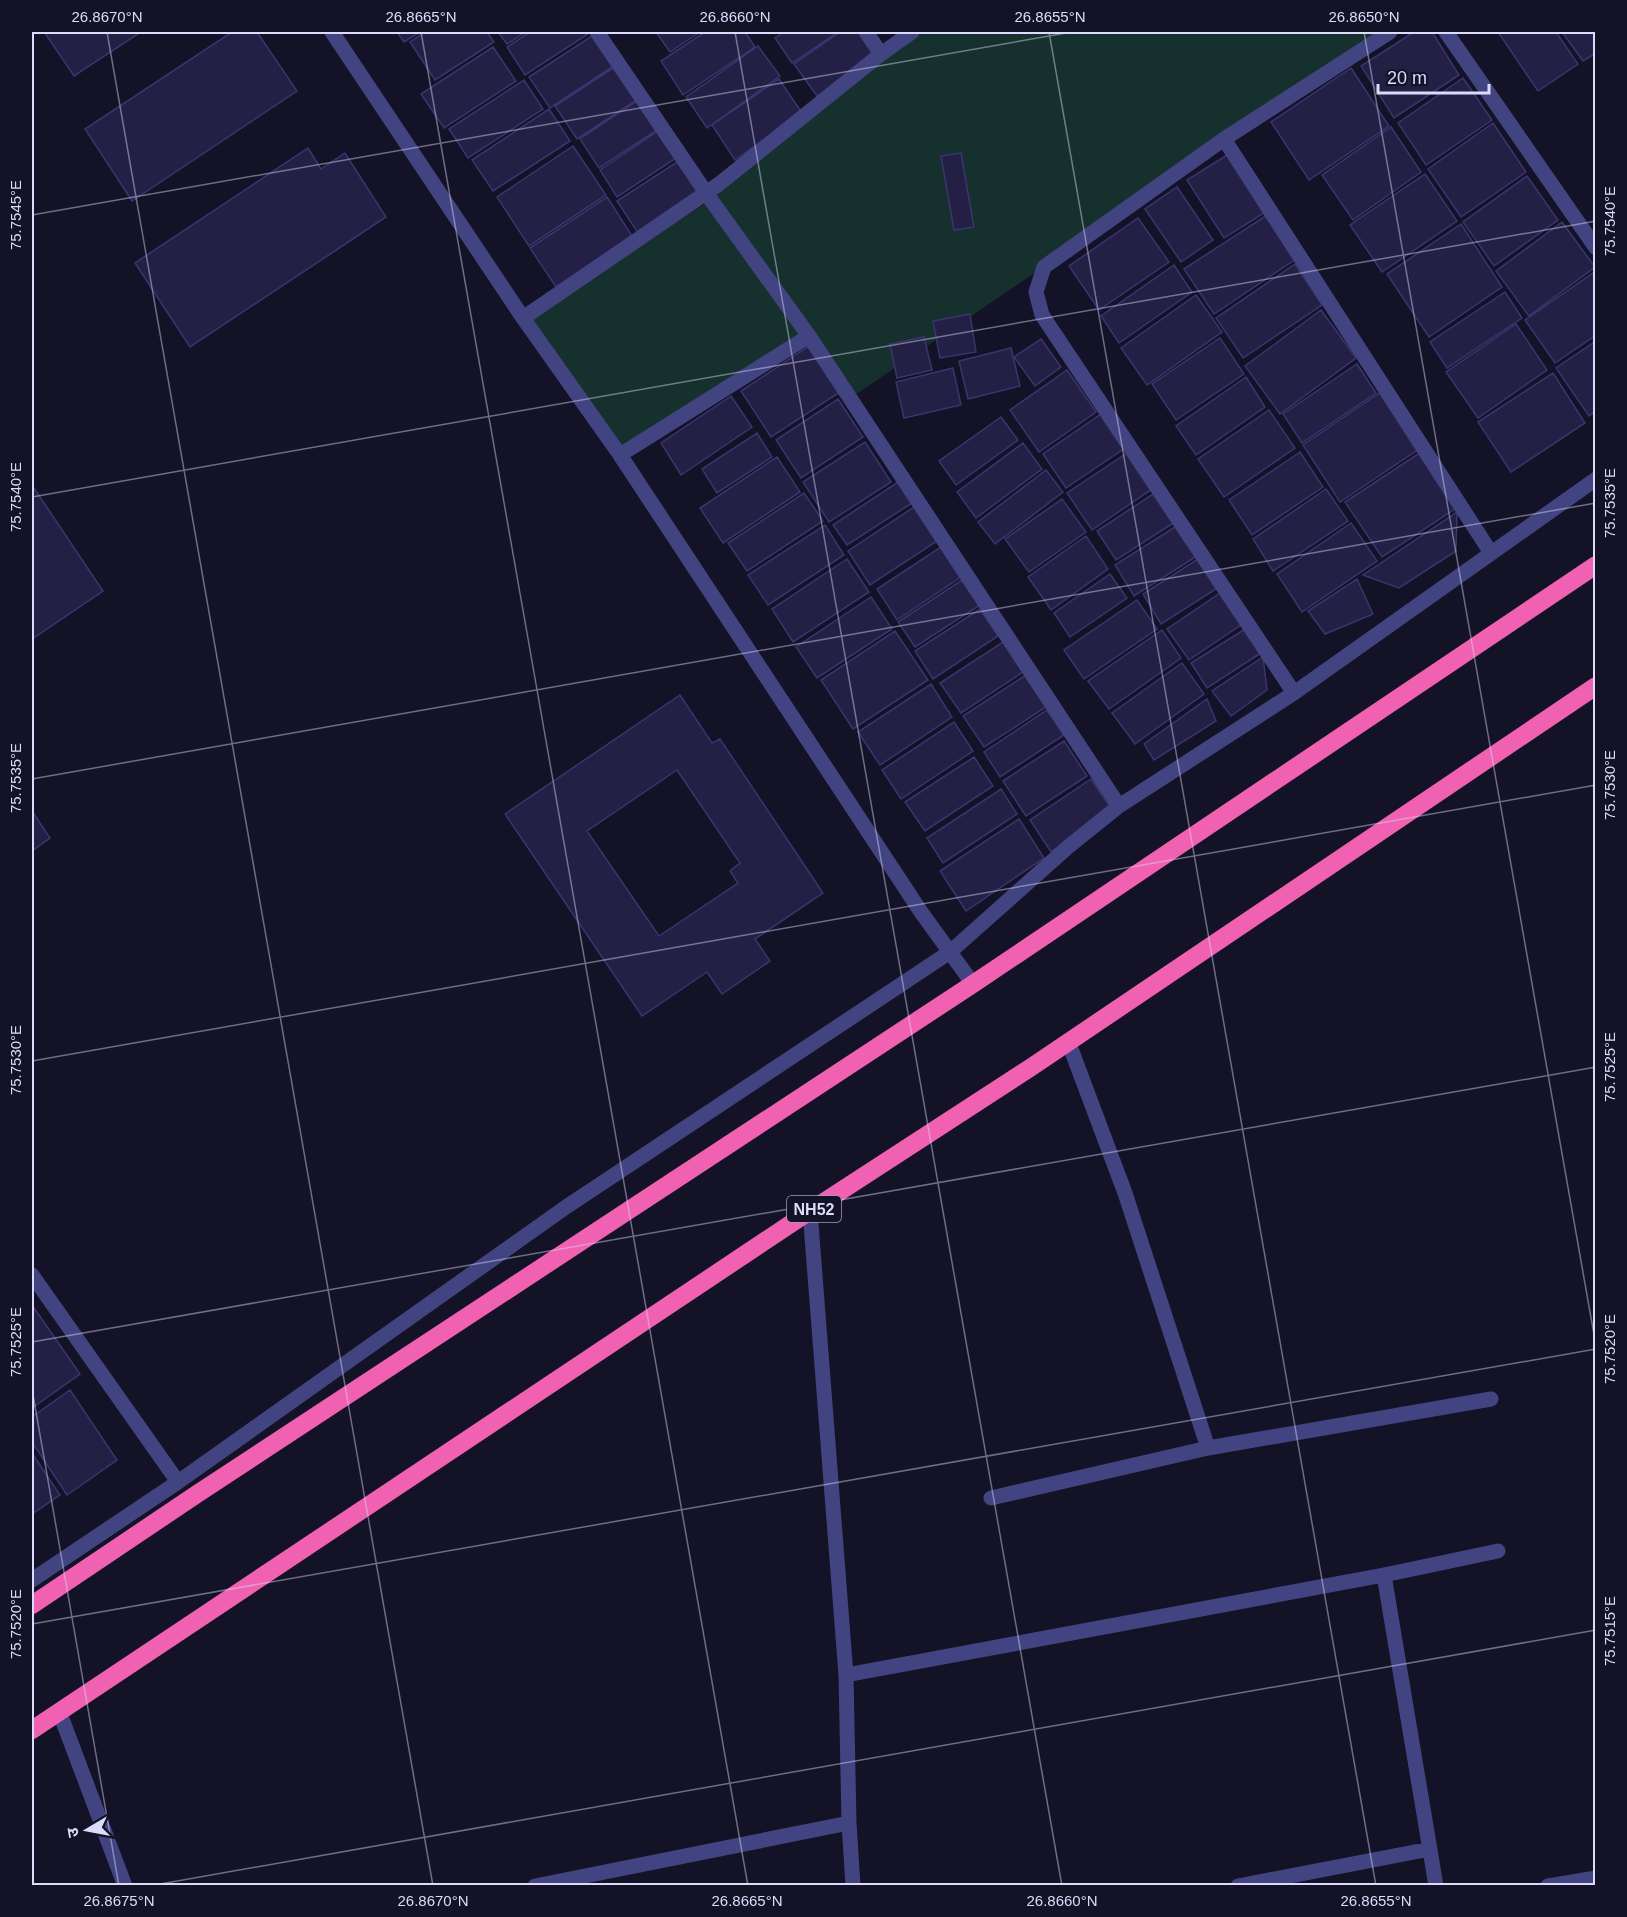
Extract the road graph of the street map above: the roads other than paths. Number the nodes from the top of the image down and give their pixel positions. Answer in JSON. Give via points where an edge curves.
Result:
{"nodes":[{"id":1,"x":332,"y":32,"type":"edge"},
{"id":2,"x":597,"y":32,"type":"edge"},
{"id":3,"x":866,"y":32,"type":"edge"},
{"id":4,"x":912,"y":32,"type":"edge"},
{"id":5,"x":1390,"y":32,"type":"edge"},
{"id":6,"x":1446,"y":32,"type":"edge"},
{"id":7,"x":880,"y":54,"type":"junction"},
{"id":8,"x":1224,"y":139,"type":"junction"},
{"id":9,"x":706,"y":193,"type":"junction"},
{"id":10,"x":1596,"y":248,"type":"edge"},
{"id":11,"x":524,"y":318,"type":"junction"},
{"id":12,"x":809,"y":336,"type":"junction"},
{"id":13,"x":620,"y":455,"type":"junction"},
{"id":14,"x":1596,"y":479,"type":"edge"},
{"id":15,"x":1491,"y":553,"type":"junction"},
{"id":16,"x":1596,"y":564,"type":"edge"},
{"id":17,"x":1596,"y":686,"type":"edge"},
{"id":18,"x":1294,"y":693,"type":"junction"},
{"id":19,"x":1119,"y":806,"type":"junction"},
{"id":20,"x":950,"y":952,"type":"junction"},
{"id":21,"x":974,"y":984,"type":"junction"},
{"id":22,"x":1068,"y":1041,"type":"junction"},
{"id":23,"x":810,"y":1211,"type":"junction"},
{"id":24,"x":32,"y":1276,"type":"edge"},
{"id":25,"x":1491,"y":1398,"type":"dead end"},
{"id":26,"x":1208,"y":1448,"type":"junction"},
{"id":27,"x":178,"y":1482,"type":"junction"},
{"id":28,"x":991,"y":1498,"type":"dead end"},
{"id":29,"x":1498,"y":1551,"type":"dead end"},
{"id":30,"x":1384,"y":1575,"type":"junction"},
{"id":31,"x":32,"y":1580,"type":"edge"},
{"id":32,"x":32,"y":1605,"type":"edge"},
{"id":33,"x":846,"y":1675,"type":"junction"},
{"id":34,"x":59,"y":1711,"type":"junction"},
{"id":35,"x":32,"y":1730,"type":"edge"},
{"id":36,"x":849,"y":1823,"type":"junction"},
{"id":37,"x":1430,"y":1849,"type":"junction"},
{"id":38,"x":1596,"y":1878,"type":"edge"},
{"id":39,"x":125,"y":1886,"type":"edge"},
{"id":40,"x":535,"y":1886,"type":"edge"},
{"id":41,"x":853,"y":1886,"type":"edge"},
{"id":42,"x":1238,"y":1886,"type":"edge"},
{"id":43,"x":1436,"y":1886,"type":"edge"},
{"id":44,"x":1548,"y":1886,"type":"edge"}],
"edges":[{"from":1,"to":11,"type":"street"},
{"from":2,"to":9,"type":"street"},
{"from":3,"to":7,"type":"street"},
{"from":4,"to":7,"type":"street"},
{"from":5,"to":8,"type":"street"},
{"from":6,"to":10,"type":"street"},
{"from":7,"to":9,"type":"street"},
{"from":8,"to":15,"type":"street"},
{"from":8,"to":18,"type":"street","via":[[1044,267],[1036,292],[1042,315]]},
{"from":9,"to":11,"type":"street"},
{"from":9,"to":12,"type":"street"},
{"from":11,"to":13,"type":"street"},
{"from":12,"to":13,"type":"street"},
{"from":12,"to":19,"type":"street"},
{"from":13,"to":20,"type":"street"},
{"from":14,"to":15,"type":"street"},
{"from":15,"to":18,"type":"street"},
{"from":16,"to":21,"type":"highway"},
{"from":17,"to":22,"type":"highway","number":"NH52"},
{"from":18,"to":19,"type":"street"},
{"from":19,"to":20,"type":"street"},
{"from":20,"to":21,"type":"street"},
{"from":20,"to":27,"type":"street","via":[[566,1207]]},
{"from":21,"to":32,"type":"highway"},
{"from":22,"to":23,"type":"highway","number":"NH52"},
{"from":22,"to":26,"type":"street","via":[[1125,1192]]},
{"from":23,"to":33,"type":"street"},
{"from":23,"to":34,"type":"highway","number":"NH52"},
{"from":24,"to":27,"type":"street"},
{"from":25,"to":26,"type":"street"},
{"from":26,"to":28,"type":"street"},
{"from":27,"to":31,"type":"street"},
{"from":29,"to":30,"type":"street"},
{"from":30,"to":33,"type":"street"},
{"from":30,"to":37,"type":"street"},
{"from":33,"to":36,"type":"street"},
{"from":34,"to":35,"type":"highway","number":"NH52"},
{"from":34,"to":39,"type":"street"},
{"from":36,"to":40,"type":"street"},
{"from":36,"to":41,"type":"street"},
{"from":37,"to":42,"type":"street"},
{"from":37,"to":43,"type":"street"},
{"from":38,"to":44,"type":"street"}]}
